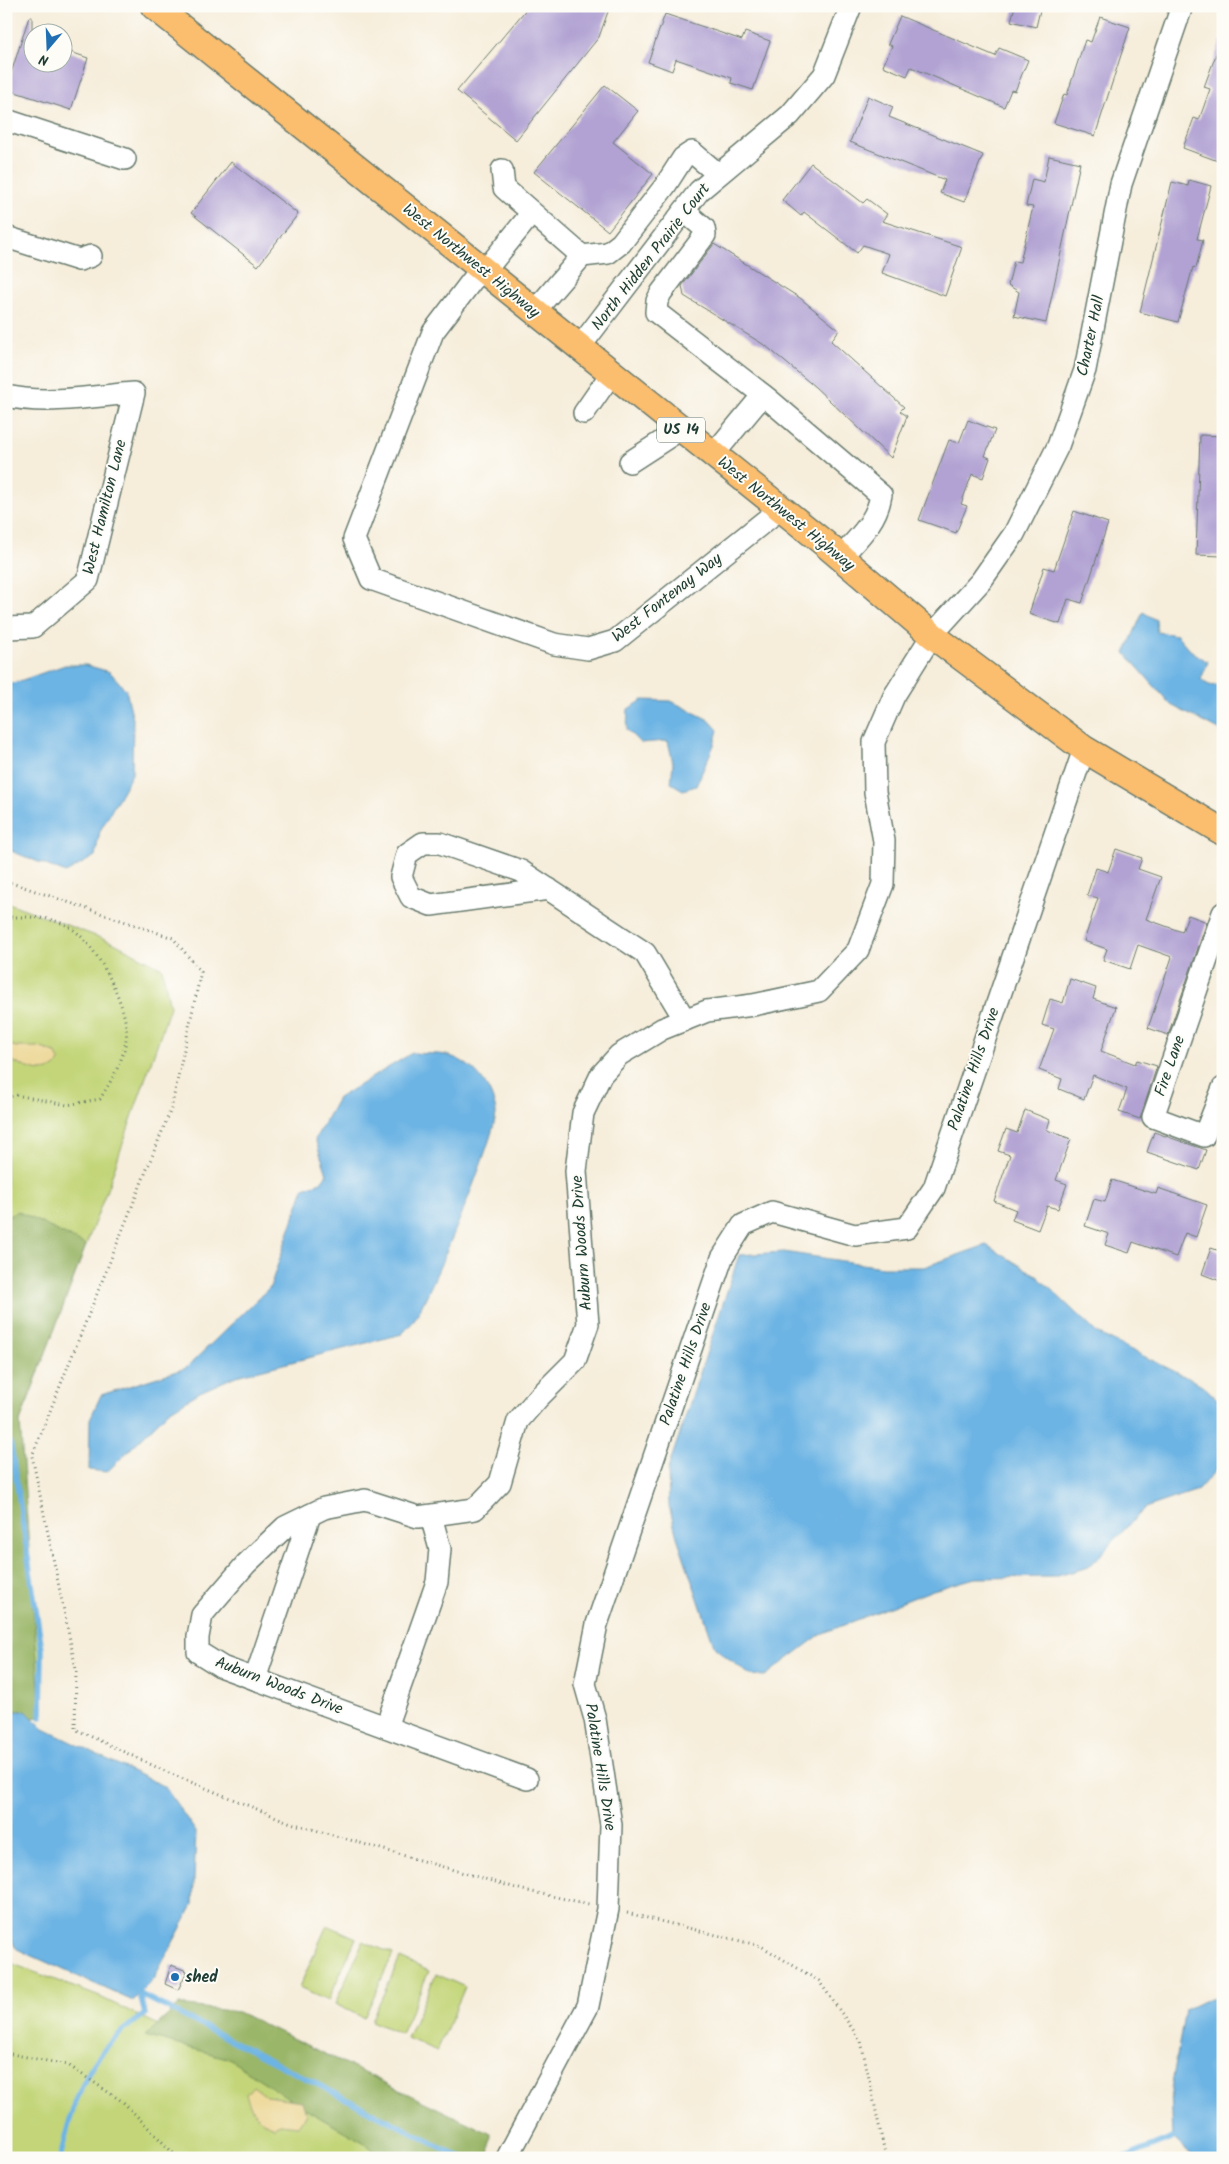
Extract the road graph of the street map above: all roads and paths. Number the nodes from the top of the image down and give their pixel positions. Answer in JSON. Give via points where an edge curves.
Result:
{"nodes":[{"id":1,"x":154,"y":6,"type":"edge"},
{"id":2,"x":851,"y":6,"type":"edge"},
{"id":3,"x":1182,"y":6,"type":"edge"},
{"id":4,"x":6,"y":120,"type":"edge"},
{"id":5,"x":125,"y":158,"type":"dead end"},
{"id":6,"x":502,"y":170,"type":"dead end"},
{"id":7,"x":718,"y":174,"type":"junction"},
{"id":8,"x":684,"y":211,"type":"junction"},
{"id":9,"x":531,"y":214,"type":"junction"},
{"id":10,"x":6,"y":237,"type":"edge"},
{"id":11,"x":91,"y":256,"type":"dead end"},
{"id":12,"x":582,"y":256,"type":"junction"},
{"id":13,"x":483,"y":270,"type":"junction"},
{"id":14,"x":534,"y":312,"type":"junction"},
{"id":15,"x":579,"y":348,"type":"junction"},
{"id":16,"x":612,"y":374,"type":"junction"},
{"id":17,"x":763,"y":395,"type":"junction"},
{"id":18,"x":6,"y":396,"type":"edge"},
{"id":19,"x":584,"y":413,"type":"dead end"},
{"id":20,"x":681,"y":429,"type":"junction"},
{"id":21,"x":713,"y":455,"type":"junction"},
{"id":22,"x":630,"y":462,"type":"dead end"},
{"id":23,"x":780,"y":509,"type":"junction"},
{"id":24,"x":841,"y":557,"type":"junction"},
{"id":25,"x":6,"y":628,"type":"edge"},
{"id":26,"x":932,"y":635,"type":"junction"},
{"id":27,"x":1084,"y":749,"type":"junction"},
{"id":28,"x":1223,"y":832,"type":"edge"},
{"id":29,"x":549,"y":889,"type":"junction"},
{"id":30,"x":1223,"y":913,"type":"edge"},
{"id":31,"x":6,"y":917,"type":"edge"},
{"id":32,"x":685,"y":1020,"type":"junction"},
{"id":33,"x":1223,"y":1088,"type":"edge"},
{"id":34,"x":6,"y":1098,"type":"edge"},
{"id":35,"x":310,"y":1515,"type":"junction"},
{"id":36,"x":431,"y":1516,"type":"junction"},
{"id":37,"x":255,"y":1679,"type":"junction"},
{"id":38,"x":386,"y":1727,"type":"junction"},
{"id":39,"x":527,"y":1779,"type":"dead end"},
{"id":40,"x":6,"y":2053,"type":"edge"},
{"id":41,"x":178,"y":2158,"type":"edge"},
{"id":42,"x":507,"y":2158,"type":"edge"}],
"edges":[{"from":1,"to":13,"type":"main road","name":"West Northwest Highway","number":"US 14"},
{"from":2,"to":7,"type":"street","name":"North Hidden Prairie Court","via":[[824,75],[790,115]]},
{"from":3,"to":26,"type":"street","name":"Charter Hall","via":[[1121,184],[1085,370],[1058,446],[1014,534],[982,581]]},
{"from":4,"to":5,"type":"street"},
{"from":6,"to":9,"type":"street","via":[[504,188]]},
{"from":7,"to":8,"type":"street","name":"North Hidden Prairie Court"},
{"from":7,"to":12,"type":"street","via":[[692,152],[687,155],[621,243],[608,254]]},
{"from":8,"to":15,"type":"street","name":"North Hidden Prairie Court"},
{"from":8,"to":17,"type":"street","via":[[704,228],[705,235],[661,293],[656,312]]},
{"from":9,"to":12,"type":"street"},
{"from":9,"to":13,"type":"street"},
{"from":10,"to":11,"type":"street","via":[[79,260]]},
{"from":12,"to":14,"type":"street"},
{"from":13,"to":14,"type":"main road","name":"West Northwest Highway","number":"US 14"},
{"from":13,"to":23,"type":"street","name":"West Fontenay Way","via":[[433,332],[354,539],[371,579],[554,644],[588,649],[615,641]]},
{"from":14,"to":15,"type":"main road","name":"West Northwest Highway","number":"US 14"},
{"from":15,"to":16,"type":"main road","name":"West Northwest Highway","number":"US 14"},
{"from":16,"to":19,"type":"street"},
{"from":16,"to":20,"type":"main road","name":"West Northwest Highway","number":"US 14"},
{"from":17,"to":21,"type":"street"},
{"from":17,"to":24,"type":"street","via":[[881,495],[872,521]]},
{"from":18,"to":25,"type":"street","name":"West Hamilton Lane","via":[[19,399],[134,393],[88,580],[33,627]]},
{"from":20,"to":21,"type":"main road","name":"West Northwest Highway","number":"US 14"},
{"from":20,"to":22,"type":"street"},
{"from":21,"to":23,"type":"main road","name":"West Northwest Highway","number":"US 14"},
{"from":23,"to":24,"type":"main road","name":"West Northwest Highway","number":"US 14"},
{"from":24,"to":26,"type":"main road","name":"West Northwest Highway","number":"US 14"},
{"from":26,"to":27,"type":"main road","name":"West Northwest Highway","number":"US 14"},
{"from":26,"to":32,"type":"street","name":"Auburn Woods Drive","via":[[894,696],[874,742],[875,792],[884,841],[883,884],[858,950],[819,992],[707,1011]]},
{"from":27,"to":28,"type":"main road","name":"West Northwest Highway","number":"US 14"},
{"from":27,"to":42,"type":"street","name":"Palatine Hills Drive","via":[[934,1188],[907,1228],[854,1235],[772,1212],[743,1225],[722,1258],[597,1624],[586,1684],[595,1720],[611,1825],[608,1909],[588,2006]]},
{"from":29,"to":29,"type":"street","via":[[431,905],[411,897],[401,877],[407,854],[423,843],[440,843],[521,871]]},
{"from":29,"to":32,"type":"street","via":[[645,953]]},
{"from":30,"to":33,"type":"street","name":"Fire Lane","via":[[1153,1117],[1204,1136]]},
{"from":31,"to":34,"type":"path","via":[[46,917],[68,926],[87,943],[104,968],[123,1008],[127,1039],[114,1076],[100,1099],[67,1105],[16,1095]]},
{"from":32,"to":36,"type":"street","name":"Auburn Woods Drive","via":[[662,1029],[619,1055],[601,1075],[583,1113],[576,1172],[588,1324],[575,1362],[518,1421],[500,1483],[475,1509]]},
{"from":35,"to":36,"type":"street","name":"Auburn Woods Drive","via":[[324,1508],[365,1500],[418,1518]]},
{"from":35,"to":37,"type":"street"},
{"from":35,"to":37,"type":"street","name":"Auburn Woods Drive","via":[[285,1527],[246,1564],[202,1616],[198,1652],[222,1667]]},
{"from":36,"to":38,"type":"street","via":[[440,1548],[437,1582]]},
{"from":37,"to":38,"type":"street","name":"Auburn Woods Drive"},
{"from":38,"to":39,"type":"street","name":"Auburn Woods Drive"},
{"from":40,"to":41,"type":"path","via":[[68,2065],[123,2102]]}]}
